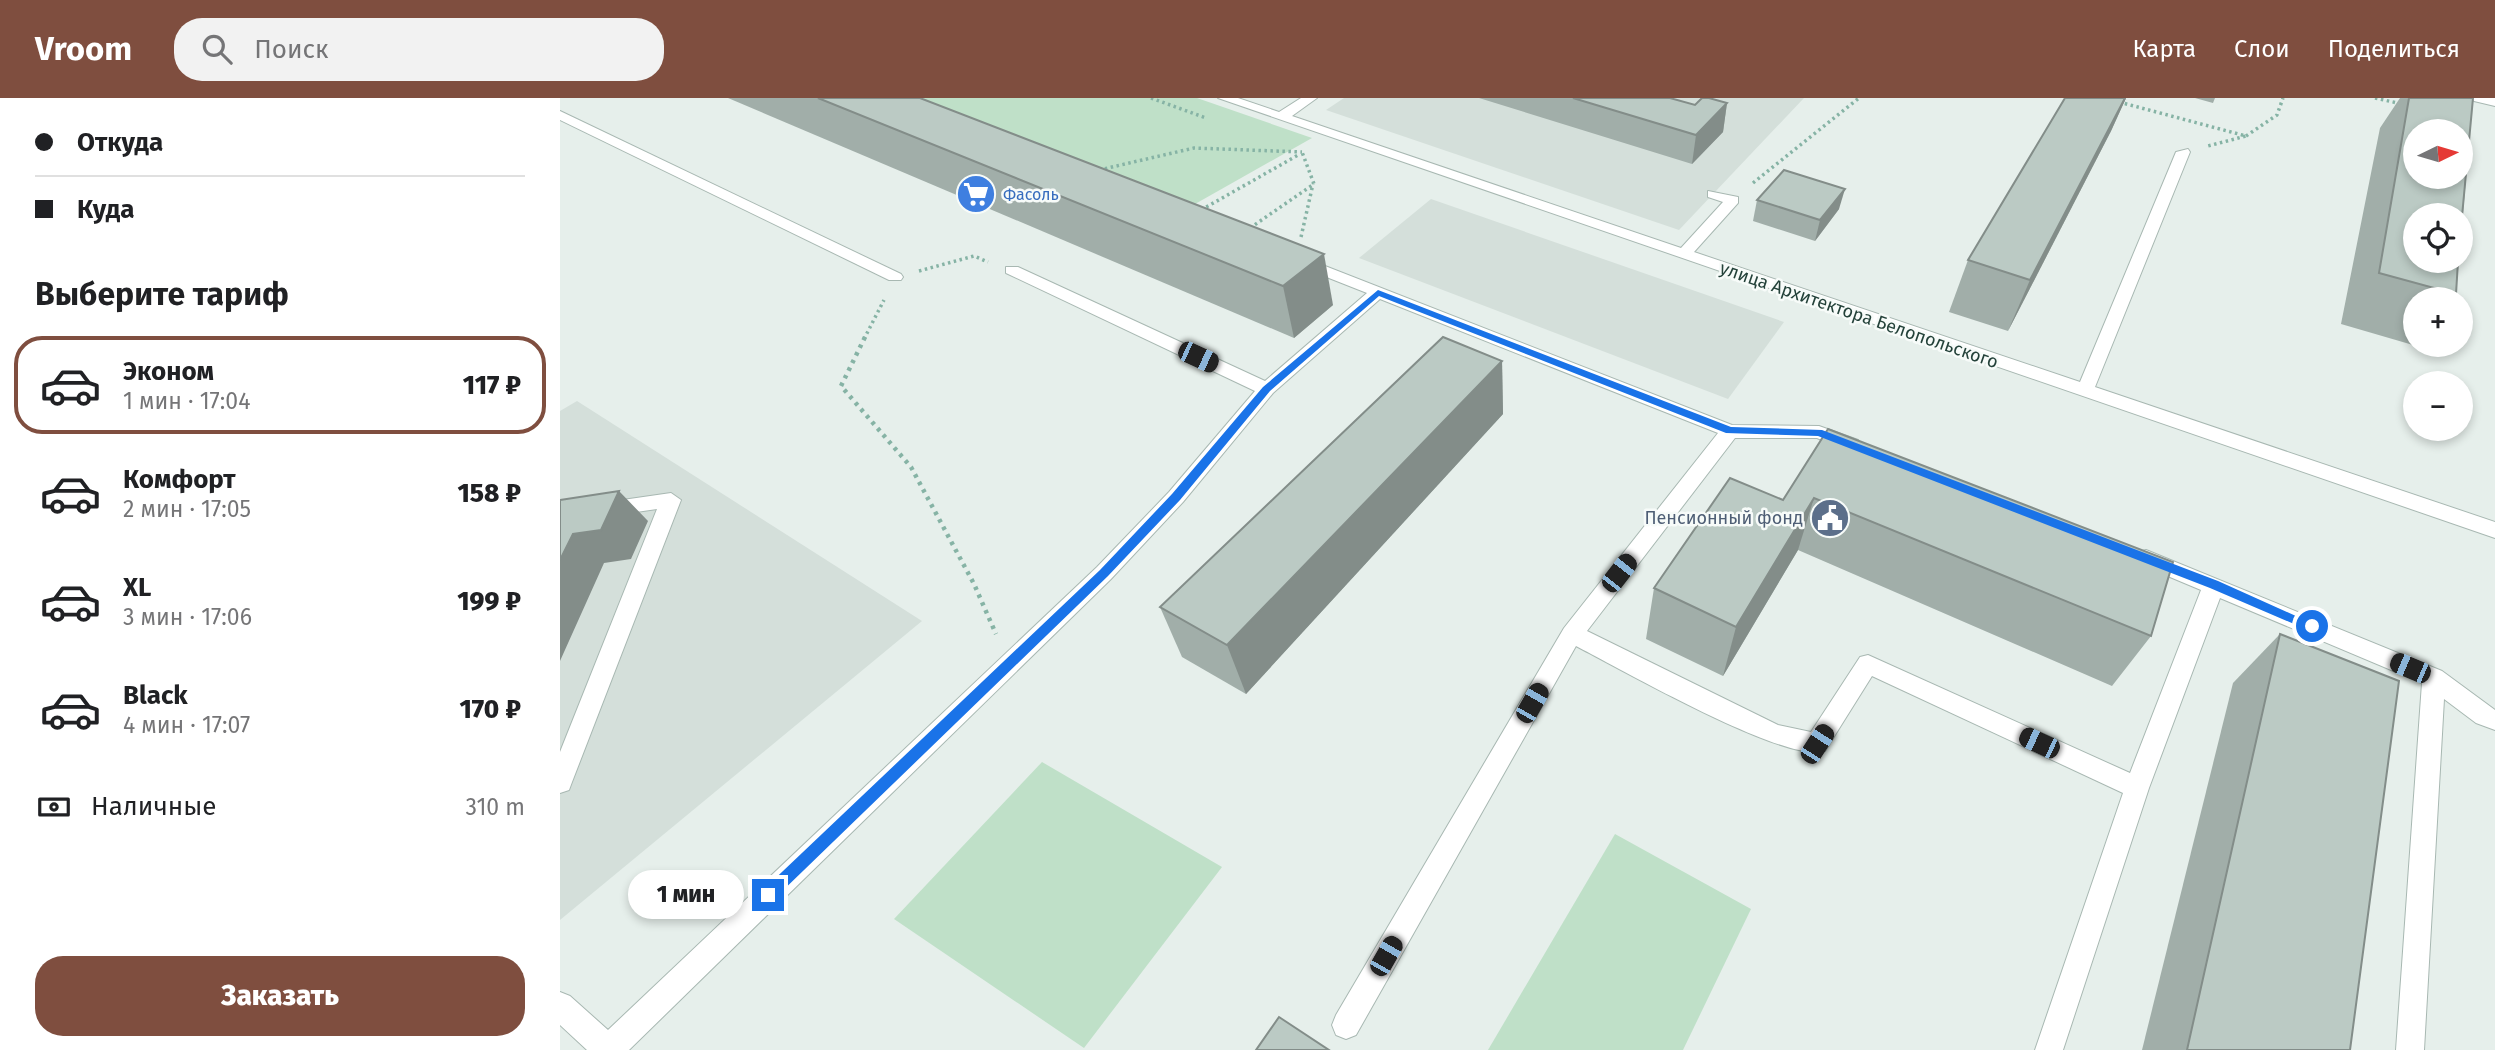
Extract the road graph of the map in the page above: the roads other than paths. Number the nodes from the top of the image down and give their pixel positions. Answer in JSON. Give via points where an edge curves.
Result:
{"nodes":[{"id":1,"x":1225,"y":98,"type":"edge"},
{"id":2,"x":1310,"y":98,"type":"edge"},
{"id":3,"x":2479,"y":98,"type":"edge"},
{"id":4,"x":2495,"y":102,"type":"edge"},
{"id":5,"x":560,"y":115,"type":"edge"},
{"id":6,"x":1281,"y":117,"type":"junction"},
{"id":7,"x":2183,"y":152,"type":"dead end"},
{"id":8,"x":1713,"y":194,"type":"dead end"},
{"id":9,"x":1683,"y":255,"type":"junction"},
{"id":10,"x":1290,"y":258,"type":"edge"},
{"id":11,"x":1012,"y":270,"type":"dead end"},
{"id":12,"x":895,"y":278,"type":"road end"},
{"id":13,"x":1378,"y":292,"type":"junction"},
{"id":14,"x":1267,"y":389,"type":"junction"},
{"id":15,"x":2085,"y":391,"type":"junction"},
{"id":16,"x":1730,"y":431,"type":"junction"},
{"id":17,"x":1870,"y":452,"type":"edge"},
{"id":18,"x":560,"y":516,"type":"edge"},
{"id":19,"x":2495,"y":530,"type":"edge"},
{"id":20,"x":2125,"y":550,"type":"edge"},
{"id":21,"x":2214,"y":585,"type":"junction"},
{"id":22,"x":1572,"y":634,"type":"junction"},
{"id":23,"x":2434,"y":678,"type":"junction"},
{"id":24,"x":2495,"y":720,"type":"edge"},
{"id":25,"x":560,"y":782,"type":"edge"},
{"id":26,"x":2137,"y":788,"type":"junction"},
{"id":27,"x":560,"y":1006,"type":"edge"},
{"id":28,"x":1346,"y":1025,"type":"dead end"},
{"id":29,"x":607,"y":1050,"type":"edge"},
{"id":30,"x":2049,"y":1050,"type":"edge"},
{"id":31,"x":2410,"y":1050,"type":"edge"}],
"edges":[{"from":1,"to":6,"type":"street","name":"улица Архитектора Белопольского"},
{"from":2,"to":6,"type":"street"},
{"from":3,"to":4,"type":"street"},
{"from":5,"to":12,"type":"street"},
{"from":6,"to":9,"type":"street","name":"улица Архитектора Белопольского"},
{"from":7,"to":15,"type":"street"},
{"from":8,"to":9,"type":"street","via":[[1732,200]]},
{"from":9,"to":15,"type":"street","name":"улица Архитектора Белопольского"},
{"from":10,"to":13,"type":"street"},
{"from":11,"to":14,"type":"street"},
{"from":13,"to":14,"type":"street"},
{"from":13,"to":16,"type":"street"},
{"from":14,"to":29,"type":"street","via":[[1104,573]]},
{"from":15,"to":19,"type":"street","name":"улица Архитектора Белопольского"},
{"from":16,"to":17,"type":"street","via":[[1819,432]]},
{"from":16,"to":22,"type":"street"},
{"from":18,"to":25,"type":"street","via":[[671,500]]},
{"from":20,"to":21,"type":"street"},
{"from":21,"to":23,"type":"street"},
{"from":21,"to":26,"type":"street"},
{"from":22,"to":26,"type":"street","via":[[1774,734],[1817,744],[1868,664]]},
{"from":22,"to":28,"type":"street"},
{"from":23,"to":24,"type":"street"},
{"from":23,"to":31,"type":"street"},
{"from":26,"to":30,"type":"street"},
{"from":27,"to":29,"type":"street"}]}
